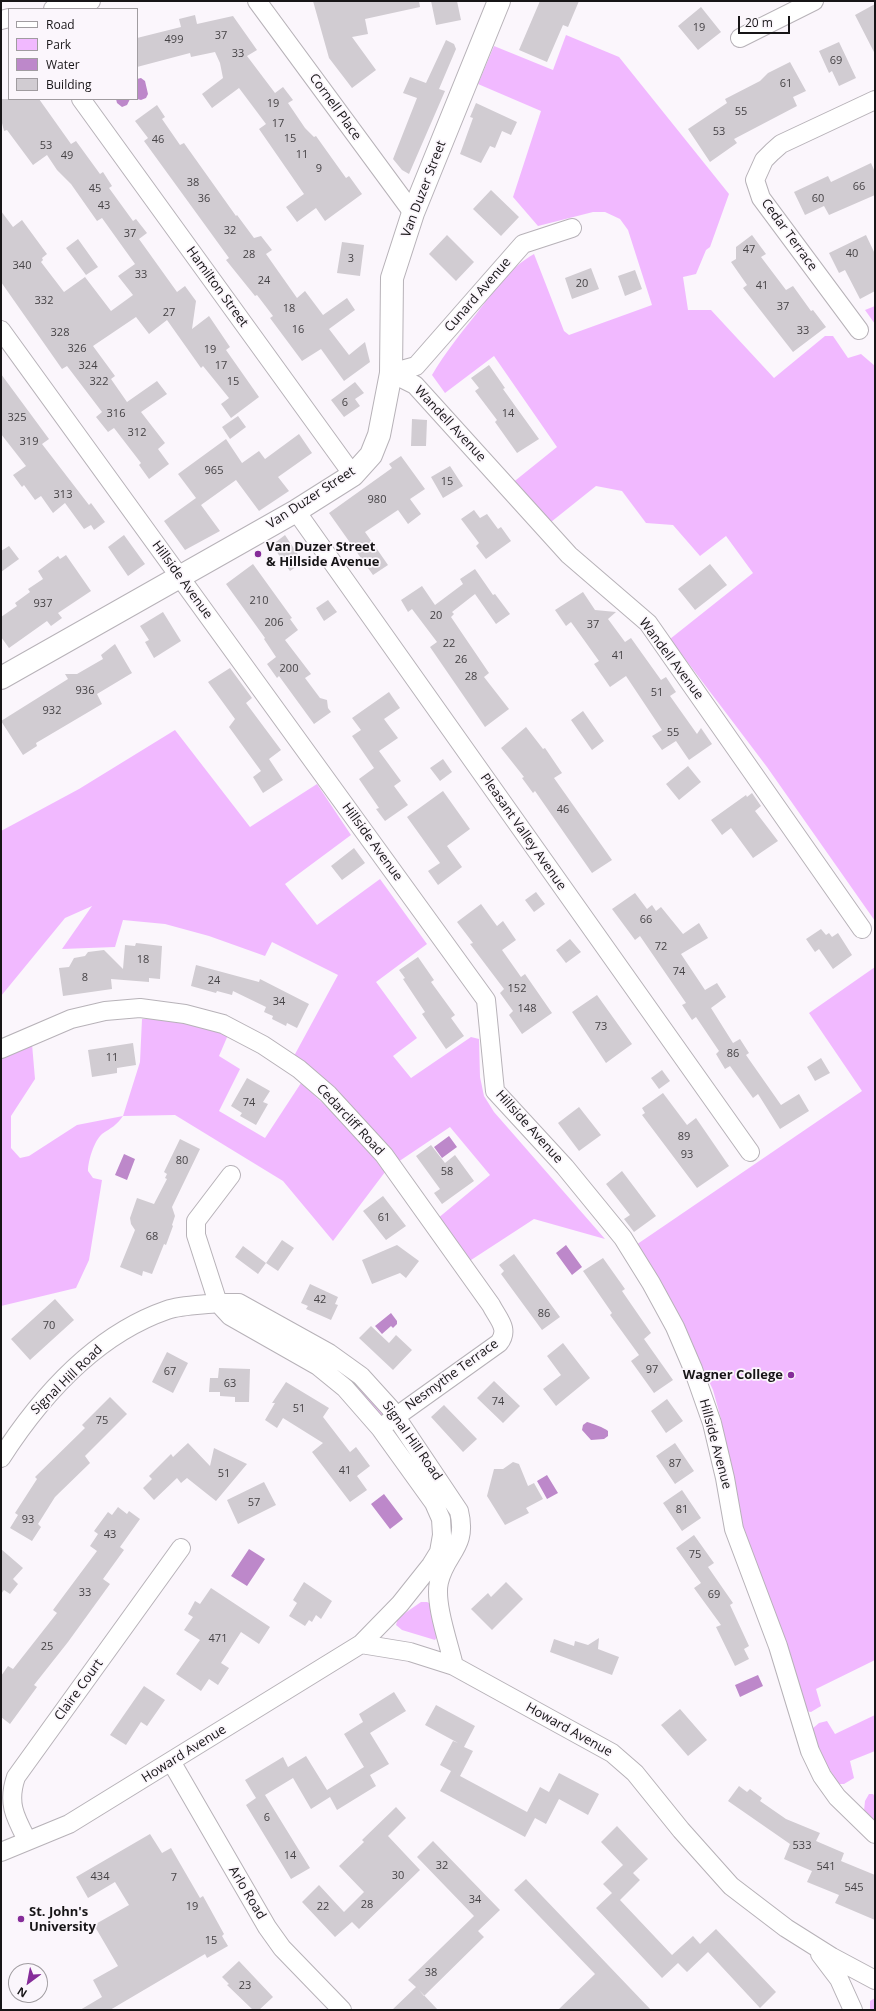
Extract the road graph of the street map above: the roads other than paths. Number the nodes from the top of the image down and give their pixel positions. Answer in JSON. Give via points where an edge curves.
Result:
{"nodes":[{"id":1,"x":91,"y":1,"type":"edge"},
{"id":2,"x":257,"y":1,"type":"edge"},
{"id":3,"x":499,"y":1,"type":"edge"},
{"id":4,"x":814,"y":1,"type":"edge"},
{"id":5,"x":58,"y":8,"type":"edge"},
{"id":6,"x":740,"y":38,"type":"dead end"},
{"id":7,"x":82,"y":100,"type":"edge"},
{"id":8,"x":875,"y":100,"type":"edge"},
{"id":9,"x":413,"y":213,"type":"junction"},
{"id":10,"x":572,"y":228,"type":"dead end"},
{"id":11,"x":1,"y":330,"type":"edge"},
{"id":12,"x":859,"y":330,"type":"dead end"},
{"id":13,"x":391,"y":373,"type":"junction"},
{"id":14,"x":353,"y":475,"type":"junction"},
{"id":15,"x":296,"y":511,"type":"junction"},
{"id":16,"x":180,"y":576,"type":"junction"},
{"id":17,"x":3,"y":673,"type":"edge"},
{"id":18,"x":862,"y":929,"type":"dead end"},
{"id":19,"x":1,"y":1049,"type":"edge"},
{"id":20,"x":750,"y":1152,"type":"dead end"},
{"id":21,"x":231,"y":1175,"type":"dead end"},
{"id":22,"x":218,"y":1303,"type":"junction"},
{"id":23,"x":504,"y":1336,"type":"joint"},
{"id":24,"x":335,"y":1368,"type":"junction"},
{"id":25,"x":396,"y":1417,"type":"junction"},
{"id":26,"x":380,"y":1428,"type":"junction"},
{"id":27,"x":1,"y":1458,"type":"edge"},
{"id":28,"x":181,"y":1548,"type":"dead end"},
{"id":29,"x":437,"y":1569,"type":"junction"},
{"id":30,"x":361,"y":1644,"type":"junction"},
{"id":31,"x":454,"y":1666,"type":"junction"},
{"id":32,"x":172,"y":1763,"type":"junction"},
{"id":33,"x":875,"y":1834,"type":"edge"},
{"id":34,"x":27,"y":1840,"type":"junction"},
{"id":35,"x":1,"y":1852,"type":"edge"},
{"id":36,"x":808,"y":1942,"type":"junction"},
{"id":37,"x":875,"y":1980,"type":"edge"},
{"id":38,"x":342,"y":2010,"type":"edge"},
{"id":39,"x":853,"y":2010,"type":"edge"}],
"edges":[{"from":1,"to":5,"type":"street"},
{"from":2,"to":9,"type":"street","name":"Cornell Place"},
{"from":3,"to":9,"type":"main road","name":"Van Duzer Street"},
{"from":4,"to":6,"type":"street"},
{"from":7,"to":14,"type":"street","name":"Hamilton Street"},
{"from":8,"to":12,"type":"street","name":"Cedar Terrace","via":[[781,144],[764,160],[756,180],[761,198]]},
{"from":9,"to":13,"type":"main road","name":"Van Duzer Street","via":[[392,278]]},
{"from":10,"to":13,"type":"street","name":"Cunard Avenue","via":[[524,244],[416,366]]},
{"from":11,"to":16,"type":"street","name":"Hillside Avenue"},
{"from":13,"to":14,"type":"main road","name":"Van Duzer Street","via":[[379,436],[371,455]]},
{"from":13,"to":18,"type":"street","name":"Wandell Avenue","via":[[415,385],[569,555],[648,623]]},
{"from":14,"to":15,"type":"main road","name":"Van Duzer Street"},
{"from":15,"to":16,"type":"main road","name":"Van Duzer Street"},
{"from":15,"to":20,"type":"street","name":"Pleasant Valley Avenue"},
{"from":16,"to":17,"type":"main road","name":"Van Duzer Street"},
{"from":16,"to":33,"type":"street","name":"Hillside Avenue","via":[[486,1000],[495,1091],[590,1196],[623,1238],[651,1283],[675,1327],[712,1423],[726,1478],[734,1529],[778,1646],[810,1752],[822,1776],[837,1797]]},
{"from":19,"to":23,"type":"street","name":"Cedarcliff Road","via":[[71,1019],[105,1011],[140,1008],[185,1014],[223,1024],[263,1045],[299,1069],[328,1094],[384,1155],[491,1305],[504,1330]]},
{"from":21,"to":22,"type":"street","name":"Signal Hill Road","via":[[196,1221],[196,1235]]},
{"from":22,"to":24,"type":"street","name":"Signal Hill Road","via":[[230,1316]]},
{"from":22,"to":27,"type":"street","name":"Signal Hill Road","via":[[169,1309],[139,1321],[97,1348],[58,1385],[23,1424]]},
{"from":23,"to":25,"type":"street","name":"Nesmythe Terrace","via":[[499,1343]]},
{"from":24,"to":25,"type":"street","name":"Signal Hill Road","via":[[361,1376]]},
{"from":24,"to":26,"type":"street","name":"Signal Hill Road","via":[[345,1388]]},
{"from":25,"to":26,"type":"street","name":"Nesmythe Terrace"},
{"from":25,"to":29,"type":"street","name":"Signal Hill Road","via":[[460,1511],[462,1535],[456,1549]]},
{"from":26,"to":29,"type":"street","name":"Signal Hill Road","via":[[431,1498],[441,1519],[442,1535]]},
{"from":28,"to":34,"type":"street","name":"Claire Court","via":[[16,1777],[11,1799],[18,1823]]},
{"from":29,"to":30,"type":"street","name":"Howard Avenue"},
{"from":29,"to":31,"type":"street","name":"Signal Hill Road","via":[[438,1598]]},
{"from":30,"to":31,"type":"street","name":"Howard Avenue","via":[[410,1652]]},
{"from":30,"to":32,"type":"street","name":"Howard Avenue"},
{"from":31,"to":36,"type":"street","name":"Howard Avenue","via":[[612,1753],[635,1773],[731,1886]]},
{"from":32,"to":34,"type":"street","name":"Howard Avenue","via":[[69,1824]]},
{"from":32,"to":38,"type":"street","name":"Arlo Road","via":[[257,1912],[278,1942]]},
{"from":34,"to":35,"type":"street","name":"Howard Avenue"},
{"from":36,"to":37,"type":"street","name":"Howard Avenue"},
{"from":36,"to":39,"type":"street","name":"Howard Avenue","via":[[839,1979]]}]}
